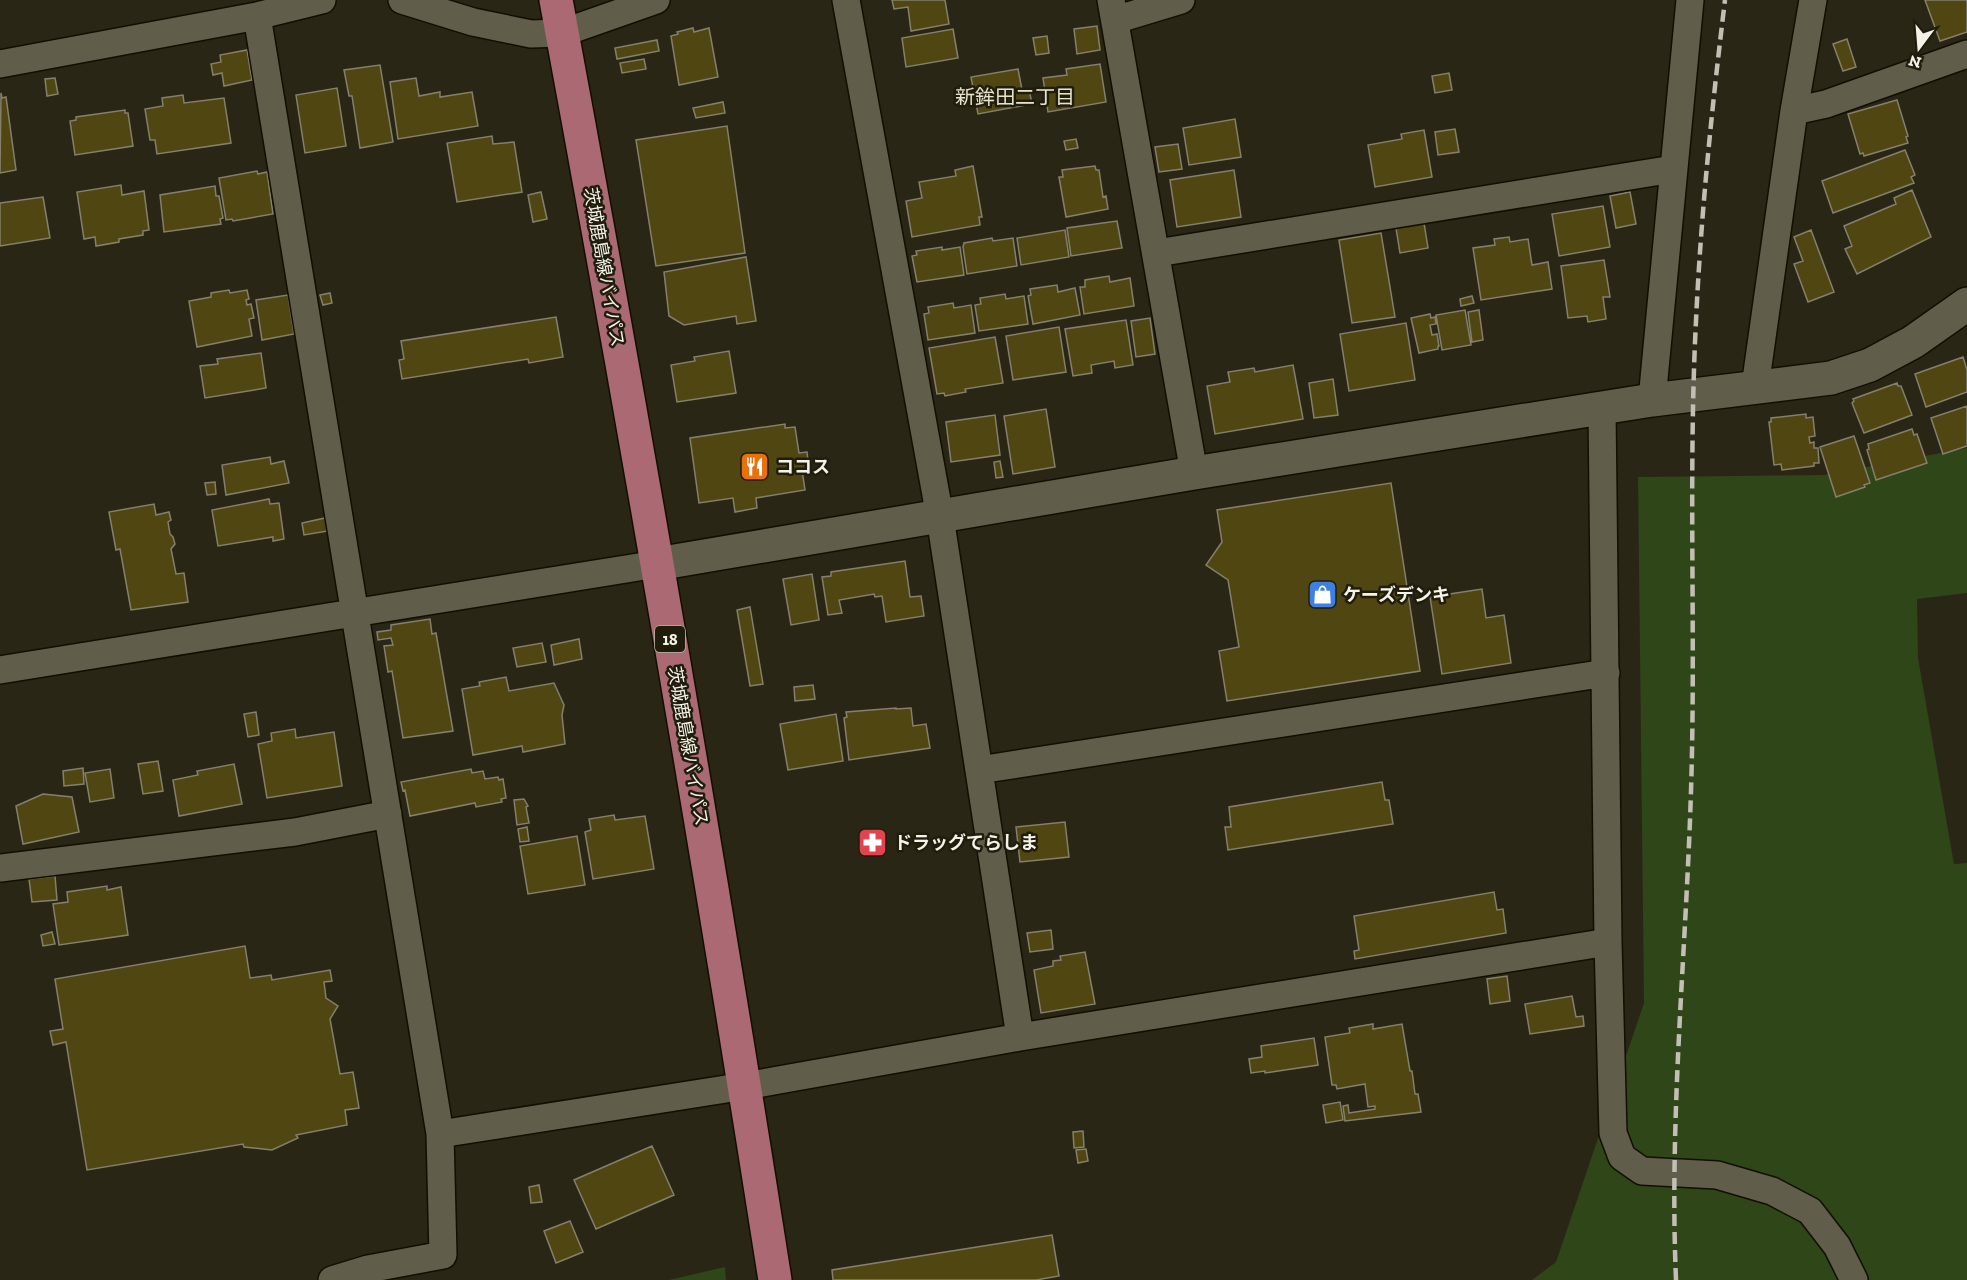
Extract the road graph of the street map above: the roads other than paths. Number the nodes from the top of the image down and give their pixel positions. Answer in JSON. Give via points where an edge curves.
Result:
{"nodes":[{"id":1,"x":322,"y":0,"type":"edge"},
{"id":2,"x":402,"y":0,"type":"edge"},
{"id":3,"x":556,"y":0,"type":"edge"},
{"id":4,"x":656,"y":0,"type":"edge"},
{"id":5,"x":846,"y":0,"type":"edge"},
{"id":6,"x":1180,"y":0,"type":"edge"},
{"id":7,"x":1690,"y":0,"type":"edge"},
{"id":8,"x":1813,"y":0,"type":"edge"},
{"id":9,"x":1113,"y":10,"type":"edge"},
{"id":10,"x":257,"y":16,"type":"junction"},
{"id":11,"x":562,"y":33,"type":"junction"},
{"id":12,"x":1967,"y":54,"type":"edge"},
{"id":13,"x":0,"y":64,"type":"edge"},
{"id":14,"x":1794,"y":111,"type":"junction"},
{"id":15,"x":1672,"y":169,"type":"junction"},
{"id":16,"x":1157,"y":253,"type":"junction"},
{"id":17,"x":1967,"y":304,"type":"edge"},
{"id":18,"x":1755,"y":387,"type":"junction"},
{"id":19,"x":1652,"y":400,"type":"junction"},
{"id":20,"x":1602,"y":408,"type":"junction"},
{"id":21,"x":1194,"y":473,"type":"junction"},
{"id":22,"x":940,"y":517,"type":"junction"},
{"id":23,"x":657,"y":564,"type":"junction"},
{"id":24,"x":355,"y":613,"type":"junction"},
{"id":25,"x":0,"y":670,"type":"edge"},
{"id":26,"x":1605,"y":673,"type":"junction"},
{"id":27,"x":979,"y":770,"type":"junction"},
{"id":28,"x":388,"y":814,"type":"junction"},
{"id":29,"x":0,"y":868,"type":"edge"},
{"id":30,"x":1608,"y":942,"type":"junction"},
{"id":31,"x":1020,"y":1037,"type":"junction"},
{"id":32,"x":745,"y":1086,"type":"junction"},
{"id":33,"x":440,"y":1134,"type":"junction"},
{"id":34,"x":332,"y":1280,"type":"edge"},
{"id":35,"x":775,"y":1280,"type":"edge"},
{"id":36,"x":1854,"y":1280,"type":"edge"}],
"edges":[{"from":1,"to":10,"type":"street"},
{"from":2,"to":11,"type":"street","via":[[519,32]]},
{"from":3,"to":11,"type":"main road","name":"茨城鹿島線バイパス","number":"18"},
{"from":4,"to":11,"type":"street"},
{"from":5,"to":22,"type":"street"},
{"from":6,"to":9,"type":"street"},
{"from":7,"to":15,"type":"street"},
{"from":8,"to":14,"type":"street"},
{"from":9,"to":16,"type":"street"},
{"from":10,"to":13,"type":"street"},
{"from":10,"to":24,"type":"street"},
{"from":11,"to":23,"type":"main road","name":"茨城鹿島線バイパス","number":"18"},
{"from":12,"to":14,"type":"street","via":[[1826,104]]},
{"from":14,"to":18,"type":"street"},
{"from":15,"to":16,"type":"street"},
{"from":15,"to":19,"type":"street"},
{"from":16,"to":21,"type":"street"},
{"from":17,"to":18,"type":"street","via":[[1913,342],[1870,365],[1831,378]]},
{"from":18,"to":19,"type":"street"},
{"from":19,"to":20,"type":"street"},
{"from":20,"to":21,"type":"street"},
{"from":20,"to":26,"type":"street"},
{"from":21,"to":22,"type":"street"},
{"from":22,"to":23,"type":"street"},
{"from":22,"to":27,"type":"street"},
{"from":23,"to":24,"type":"street"},
{"from":23,"to":32,"type":"main road","name":"茨城鹿島線バイパス","number":"18"},
{"from":24,"to":25,"type":"street"},
{"from":24,"to":28,"type":"street"},
{"from":26,"to":27,"type":"street"},
{"from":26,"to":30,"type":"street"},
{"from":27,"to":31,"type":"street"},
{"from":28,"to":29,"type":"street","via":[[295,832]]},
{"from":28,"to":33,"type":"street"},
{"from":30,"to":31,"type":"street"},
{"from":30,"to":36,"type":"street","via":[[1613,1133],[1622,1156],[1642,1171],[1717,1175],[1772,1191],[1810,1211],[1837,1246]]},
{"from":31,"to":32,"type":"street"},
{"from":32,"to":33,"type":"street"},
{"from":32,"to":35,"type":"main road","name":"茨城鹿島線バイパス","number":"18"},
{"from":33,"to":34,"type":"street","via":[[443,1255]]}]}
